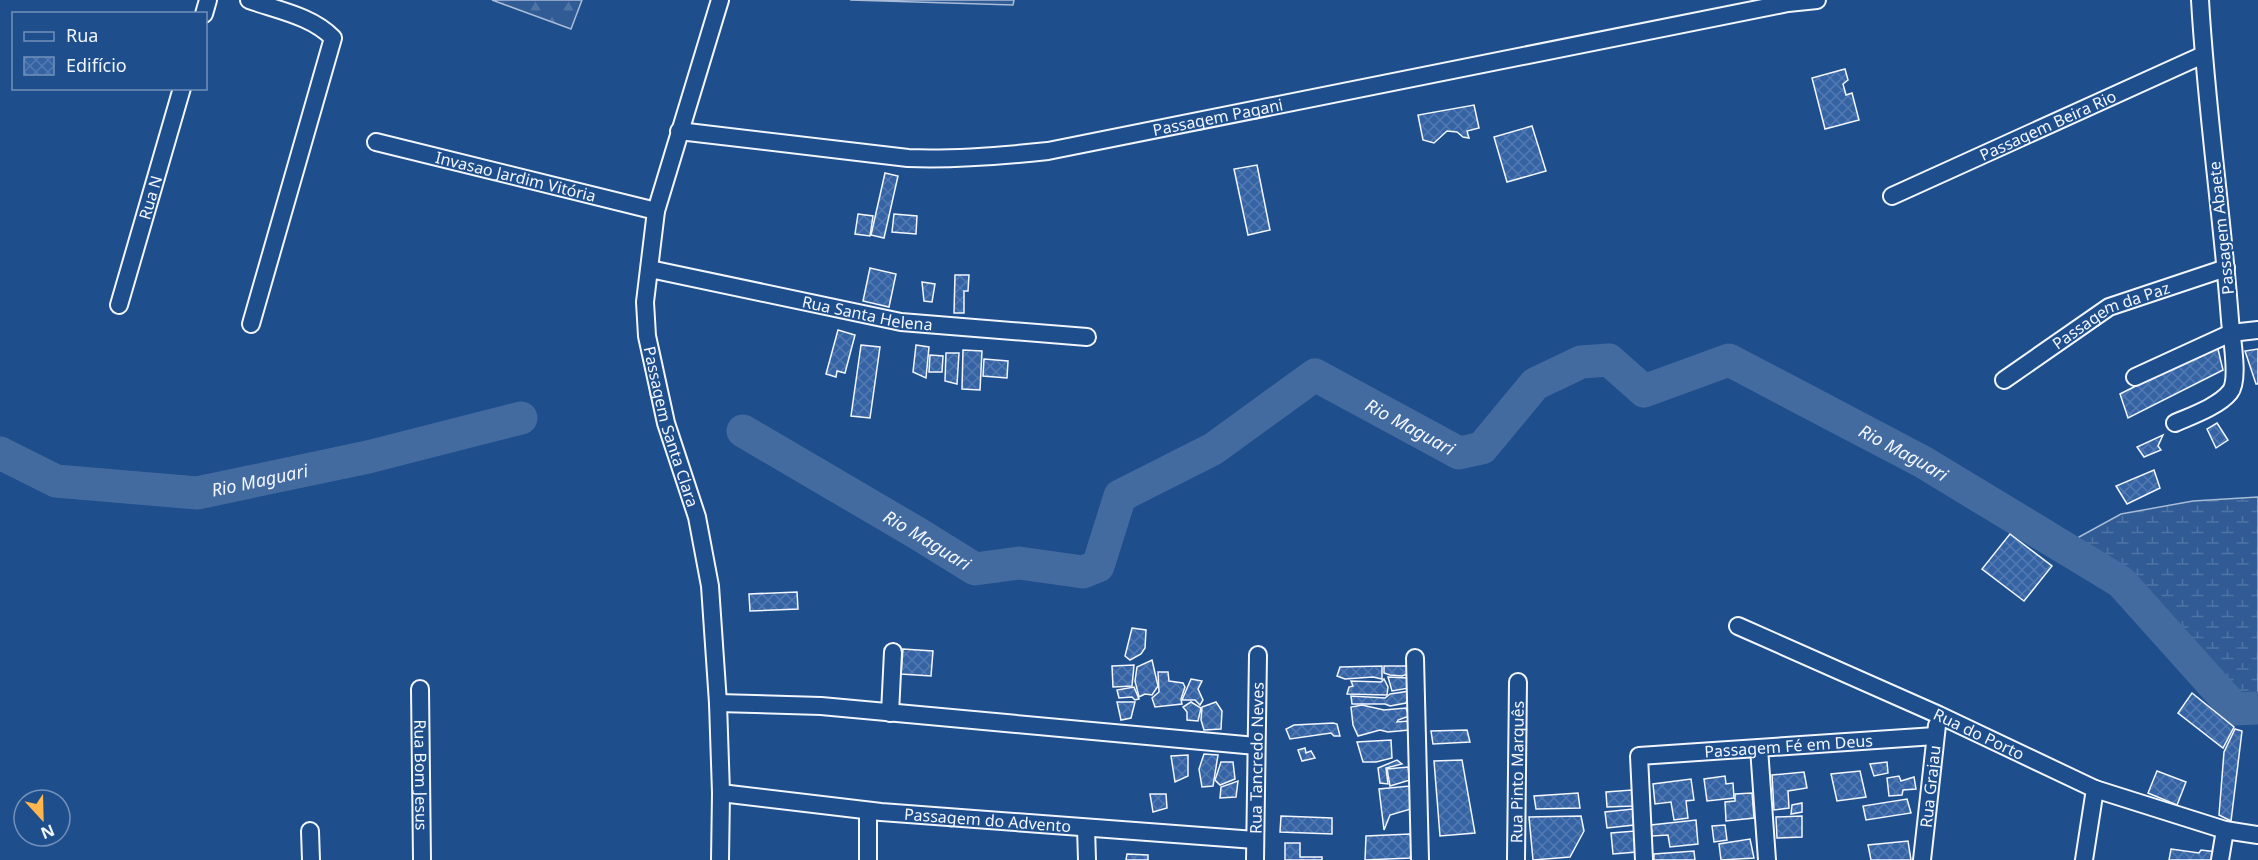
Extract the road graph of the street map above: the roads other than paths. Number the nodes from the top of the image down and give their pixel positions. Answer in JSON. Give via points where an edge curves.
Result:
{"nodes":[{"id":1,"x":249,"y":0,"type":"edge"},
{"id":2,"x":720,"y":0,"type":"edge"},
{"id":3,"x":1817,"y":0,"type":"edge"},
{"id":4,"x":2200,"y":0,"type":"edge"},
{"id":5,"x":1750,"y":5,"type":"edge"},
{"id":6,"x":2203,"y":55,"type":"junction"},
{"id":7,"x":181,"y":90,"type":"edge"},
{"id":8,"x":679,"y":131,"type":"junction"},
{"id":9,"x":376,"y":142,"type":"dead end"},
{"id":10,"x":1892,"y":196,"type":"dead end"},
{"id":11,"x":656,"y":211,"type":"junction"},
{"id":12,"x":2226,"y":268,"type":"junction"},
{"id":13,"x":650,"y":269,"type":"junction"},
{"id":14,"x":119,"y":305,"type":"dead end"},
{"id":15,"x":251,"y":324,"type":"dead end"},
{"id":16,"x":2258,"y":330,"type":"edge"},
{"id":17,"x":2230,"y":333,"type":"junction"},
{"id":18,"x":1087,"y":337,"type":"dead end"},
{"id":19,"x":2135,"y":377,"type":"dead end"},
{"id":20,"x":2004,"y":380,"type":"dead end"},
{"id":21,"x":2175,"y":423,"type":"dead end"},
{"id":22,"x":1738,"y":626,"type":"dead end"},
{"id":23,"x":893,"y":652,"type":"dead end"},
{"id":24,"x":1258,"y":655,"type":"dead end"},
{"id":25,"x":1415,"y":658,"type":"dead end"},
{"id":26,"x":1518,"y":682,"type":"dead end"},
{"id":27,"x":420,"y":689,"type":"dead end"},
{"id":28,"x":718,"y":703,"type":"junction"},
{"id":29,"x":890,"y":713,"type":"junction"},
{"id":30,"x":1939,"y":715,"type":"junction"},
{"id":31,"x":1935,"y":736,"type":"junction"},
{"id":32,"x":1256,"y":746,"type":"junction"},
{"id":33,"x":1759,"y":748,"type":"junction"},
{"id":34,"x":2095,"y":789,"type":"junction"},
{"id":35,"x":721,"y":793,"type":"junction"},
{"id":36,"x":868,"y":811,"type":"junction"},
{"id":37,"x":1086,"y":828,"type":"junction"},
{"id":38,"x":2225,"y":830,"type":"junction"},
{"id":39,"x":310,"y":831,"type":"dead end"},
{"id":40,"x":2258,"y":835,"type":"edge"},
{"id":41,"x":1255,"y":840,"type":"junction"},
{"id":42,"x":310,"y":860,"type":"edge"},
{"id":43,"x":422,"y":860,"type":"edge"},
{"id":44,"x":720,"y":860,"type":"edge"},
{"id":45,"x":868,"y":860,"type":"edge"},
{"id":46,"x":1087,"y":860,"type":"edge"},
{"id":47,"x":1255,"y":860,"type":"edge"},
{"id":48,"x":1419,"y":860,"type":"edge"},
{"id":49,"x":1516,"y":860,"type":"edge"},
{"id":50,"x":1644,"y":860,"type":"edge"},
{"id":51,"x":1767,"y":860,"type":"edge"},
{"id":52,"x":1922,"y":860,"type":"edge"},
{"id":53,"x":2084,"y":860,"type":"edge"},
{"id":54,"x":2220,"y":860,"type":"edge"}],
"edges":[{"from":1,"to":15,"type":"street","via":[[312,23],[333,38]]},
{"from":2,"to":8,"type":"street","name":"Passagem Santa Clara"},
{"from":3,"to":5,"type":"street","name":"Passagem Pagani"},
{"from":4,"to":6,"type":"street","name":"Passagem Abaete"},
{"from":5,"to":8,"type":"street","name":"Passagem Pagani","via":[[1048,151],[940,160]]},
{"from":6,"to":10,"type":"street","name":"Passagem Beira Rio"},
{"from":6,"to":12,"type":"street","name":"Passagem Abaete"},
{"from":7,"to":14,"type":"street","name":"Rua N"},
{"from":8,"to":11,"type":"street","name":"Passagem Santa Clara"},
{"from":9,"to":11,"type":"street","name":"Invasao Jardim Vitória"},
{"from":11,"to":13,"type":"street","name":"Passagem Santa Clara"},
{"from":12,"to":17,"type":"street","name":"Passagem Abaete"},
{"from":12,"to":20,"type":"street","name":"Passagem da Paz","via":[[2109,307]]},
{"from":13,"to":18,"type":"street","name":"Rua Santa Helena","via":[[901,322]]},
{"from":13,"to":28,"type":"street","name":"Passagem Santa Clara","via":[[645,302],[647,336],[666,423],[697,517],[710,586]]},
{"from":16,"to":17,"type":"street"},
{"from":17,"to":19,"type":"street"},
{"from":17,"to":21,"type":"street","name":"Passagem Abaete","via":[[2234,364],[2231,392]]},
{"from":22,"to":30,"type":"street","name":"Rua do Porto"},
{"from":23,"to":29,"type":"street"},
{"from":24,"to":32,"type":"street","name":"Rua Tancredo Neves"},
{"from":25,"to":48,"type":"street"},
{"from":26,"to":49,"type":"street","name":"Rua Pinto Marquês"},
{"from":27,"to":43,"type":"street","name":"Rua Bom Jesus"},
{"from":28,"to":29,"type":"street"},
{"from":28,"to":35,"type":"street","name":"Passagem Santa Clara"},
{"from":29,"to":32,"type":"street"},
{"from":30,"to":31,"type":"street","name":"Rua Grajau"},
{"from":30,"to":34,"type":"street","name":"Rua do Porto"},
{"from":31,"to":33,"type":"street","name":"Passagem Fé em Deus"},
{"from":31,"to":52,"type":"street","name":"Rua Grajau"},
{"from":32,"to":41,"type":"street","name":"Rua Tancredo Neves"},
{"from":33,"to":50,"type":"street","name":"Passagem Fé em Deus","via":[[1639,756]]},
{"from":33,"to":51,"type":"street"},
{"from":34,"to":38,"type":"street","name":"Rua do Porto"},
{"from":34,"to":53,"type":"street"},
{"from":35,"to":36,"type":"street","name":"Passagem do Advento"},
{"from":35,"to":44,"type":"street","name":"Passagem Santa Clara"},
{"from":36,"to":37,"type":"street","name":"Passagem do Advento"},
{"from":36,"to":45,"type":"street"},
{"from":37,"to":41,"type":"street","name":"Passagem do Advento"},
{"from":37,"to":46,"type":"street"},
{"from":38,"to":40,"type":"street","name":"Rua do Porto"},
{"from":38,"to":54,"type":"street"},
{"from":39,"to":42,"type":"street"},
{"from":41,"to":47,"type":"street","name":"Rua Tancredo Neves"}]}
